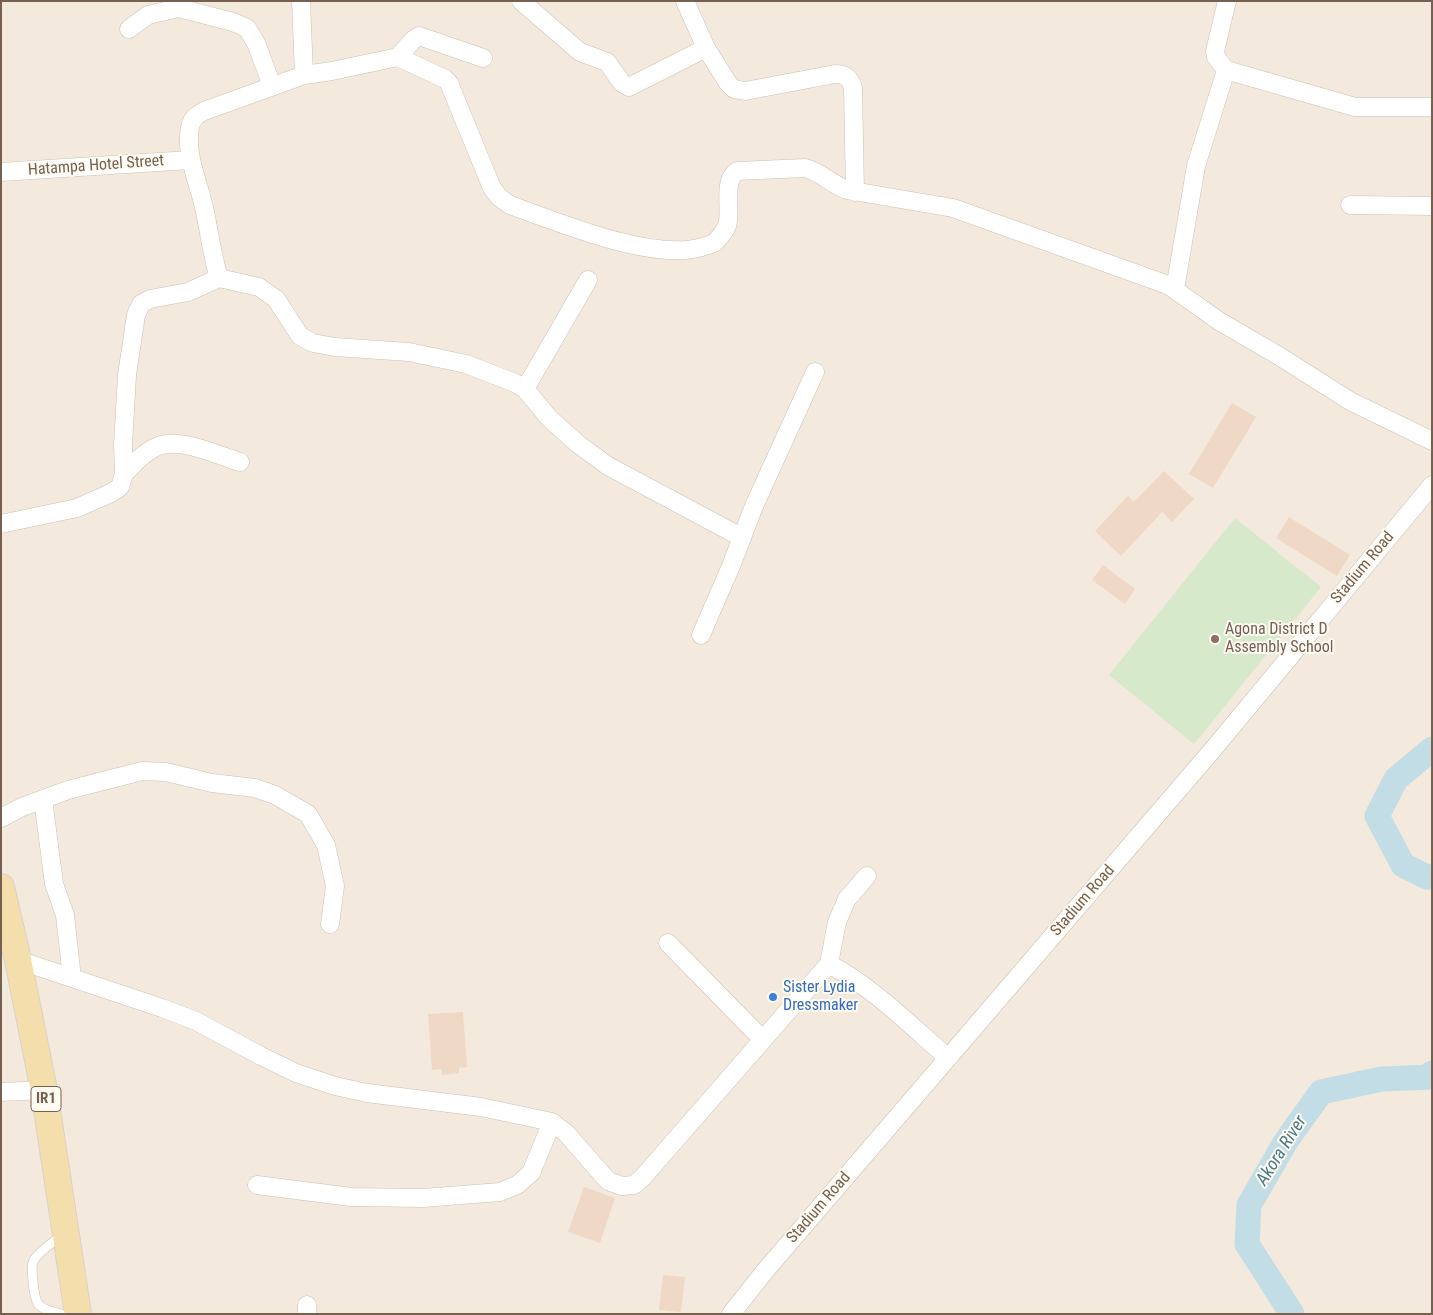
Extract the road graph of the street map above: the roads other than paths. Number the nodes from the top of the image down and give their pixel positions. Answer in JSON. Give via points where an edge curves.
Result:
{"nodes":[{"id":1,"x":301,"y":1,"type":"edge"},
{"id":2,"x":521,"y":1,"type":"edge"},
{"id":3,"x":685,"y":1,"type":"edge"},
{"id":4,"x":1226,"y":1,"type":"edge"},
{"id":5,"x":129,"y":29,"type":"dead end"},
{"id":6,"x":706,"y":48,"type":"junction"},
{"id":7,"x":398,"y":57,"type":"junction"},
{"id":8,"x":483,"y":58,"type":"dead end"},
{"id":9,"x":1226,"y":70,"type":"junction"},
{"id":10,"x":304,"y":75,"type":"junction"},
{"id":11,"x":272,"y":86,"type":"junction"},
{"id":12,"x":1432,"y":107,"type":"edge"},
{"id":13,"x":190,"y":160,"type":"junction"},
{"id":14,"x":1,"y":172,"type":"edge"},
{"id":15,"x":855,"y":192,"type":"junction"},
{"id":16,"x":1350,"y":206,"type":"dead end"},
{"id":17,"x":1432,"y":206,"type":"edge"},
{"id":18,"x":219,"y":278,"type":"junction"},
{"id":19,"x":588,"y":280,"type":"dead end"},
{"id":20,"x":1174,"y":290,"type":"junction"},
{"id":21,"x":815,"y":372,"type":"dead end"},
{"id":22,"x":525,"y":389,"type":"junction"},
{"id":23,"x":1432,"y":440,"type":"edge"},
{"id":24,"x":240,"y":462,"type":"dead end"},
{"id":25,"x":124,"y":474,"type":"junction"},
{"id":26,"x":1432,"y":485,"type":"edge"},
{"id":27,"x":1,"y":524,"type":"edge"},
{"id":28,"x":741,"y":537,"type":"junction"},
{"id":29,"x":701,"y":635,"type":"dead end"},
{"id":30,"x":43,"y":799,"type":"junction"},
{"id":31,"x":1,"y":818,"type":"edge"},
{"id":32,"x":867,"y":876,"type":"dead end"},
{"id":33,"x":1,"y":887,"type":"edge"},
{"id":34,"x":330,"y":924,"type":"dead end"},
{"id":35,"x":668,"y":944,"type":"dead end"},
{"id":36,"x":18,"y":960,"type":"junction"},
{"id":37,"x":829,"y":964,"type":"junction"},
{"id":38,"x":72,"y":978,"type":"junction"},
{"id":39,"x":763,"y":1040,"type":"junction"},
{"id":40,"x":948,"y":1058,"type":"junction"},
{"id":41,"x":44,"y":1090,"type":"junction"},
{"id":42,"x":1,"y":1092,"type":"edge"},
{"id":43,"x":552,"y":1122,"type":"junction"},
{"id":44,"x":257,"y":1185,"type":"dead end"},
{"id":45,"x":65,"y":1233,"type":"junction"},
{"id":46,"x":61,"y":1314,"type":"edge"},
{"id":47,"x":78,"y":1314,"type":"edge"},
{"id":48,"x":731,"y":1314,"type":"edge"}],
"edges":[{"from":1,"to":10,"type":"street"},
{"from":2,"to":6,"type":"street","via":[[580,52],[607,62],[622,83],[629,87]]},
{"from":3,"to":6,"type":"street"},
{"from":4,"to":9,"type":"street","via":[[1215,51]]},
{"from":5,"to":11,"type":"street","via":[[148,15],[179,8],[233,22],[247,28]]},
{"from":6,"to":15,"type":"street","via":[[734,89],[745,91],[835,74],[848,76],[853,88]]},
{"from":7,"to":8,"type":"street","via":[[419,36]]},
{"from":7,"to":10,"type":"street"},
{"from":7,"to":15,"type":"street","via":[[449,83],[492,188],[499,197],[510,206],[606,238],[649,247],[690,250],[715,243],[726,226],[730,182],[737,171],[805,168]]},
{"from":9,"to":12,"type":"street","via":[[1355,107]]},
{"from":9,"to":20,"type":"street","via":[[1196,166]]},
{"from":10,"to":11,"type":"street"},
{"from":11,"to":13,"type":"street","via":[[194,117],[190,128]]},
{"from":13,"to":14,"type":"street","name":"Hatampa Hotel Street"},
{"from":13,"to":18,"type":"street","via":[[204,206]]},
{"from":15,"to":20,"type":"street","via":[[953,208],[1168,285]]},
{"from":16,"to":17,"type":"street"},
{"from":18,"to":22,"type":"street","via":[[258,287],[276,299],[300,336],[313,343],[409,352],[466,364]]},
{"from":18,"to":25,"type":"street","via":[[188,292],[150,299],[141,304],[136,315],[127,375]]},
{"from":19,"to":22,"type":"street"},
{"from":20,"to":23,"type":"street","via":[[1350,401]]},
{"from":21,"to":28,"type":"street"},
{"from":22,"to":28,"type":"street","via":[[549,418],[608,466]]},
{"from":24,"to":25,"type":"street","via":[[178,443],[164,443],[152,448]]},
{"from":25,"to":27,"type":"street","via":[[120,487],[111,494],[77,508]]},
{"from":26,"to":40,"type":"street","name":"Stadium Road","via":[[1215,746]]},
{"from":28,"to":29,"type":"street"},
{"from":30,"to":31,"type":"street"},
{"from":30,"to":34,"type":"street","via":[[142,771],[166,772],[212,783],[255,788],[275,795],[308,814],[326,845],[334,886]]},
{"from":30,"to":38,"type":"street","via":[[54,884],[66,914]]},
{"from":32,"to":37,"type":"street","via":[[847,899],[838,922]]},
{"from":33,"to":36,"type":"main road","number":"IR1"},
{"from":35,"to":39,"type":"street"},
{"from":36,"to":38,"type":"street"},
{"from":36,"to":41,"type":"main road","number":"IR1"},
{"from":37,"to":39,"type":"street"},
{"from":37,"to":40,"type":"street","via":[[883,1000]]},
{"from":38,"to":43,"type":"street","via":[[196,1021],[296,1073],[335,1086],[366,1093],[481,1107]]},
{"from":39,"to":43,"type":"street","via":[[643,1178],[634,1184],[622,1186],[608,1181],[566,1133]]},
{"from":40,"to":48,"type":"street","name":"Stadium Road"},
{"from":41,"to":42,"type":"street"},
{"from":41,"to":45,"type":"main road","number":"IR1"},
{"from":43,"to":44,"type":"street","via":[[531,1174],[500,1192],[424,1198],[351,1197]]},
{"from":45,"to":46,"type":"lane","via":[[36,1257],[32,1268],[36,1300],[45,1309]]},
{"from":45,"to":47,"type":"main road","number":"IR1"}]}
